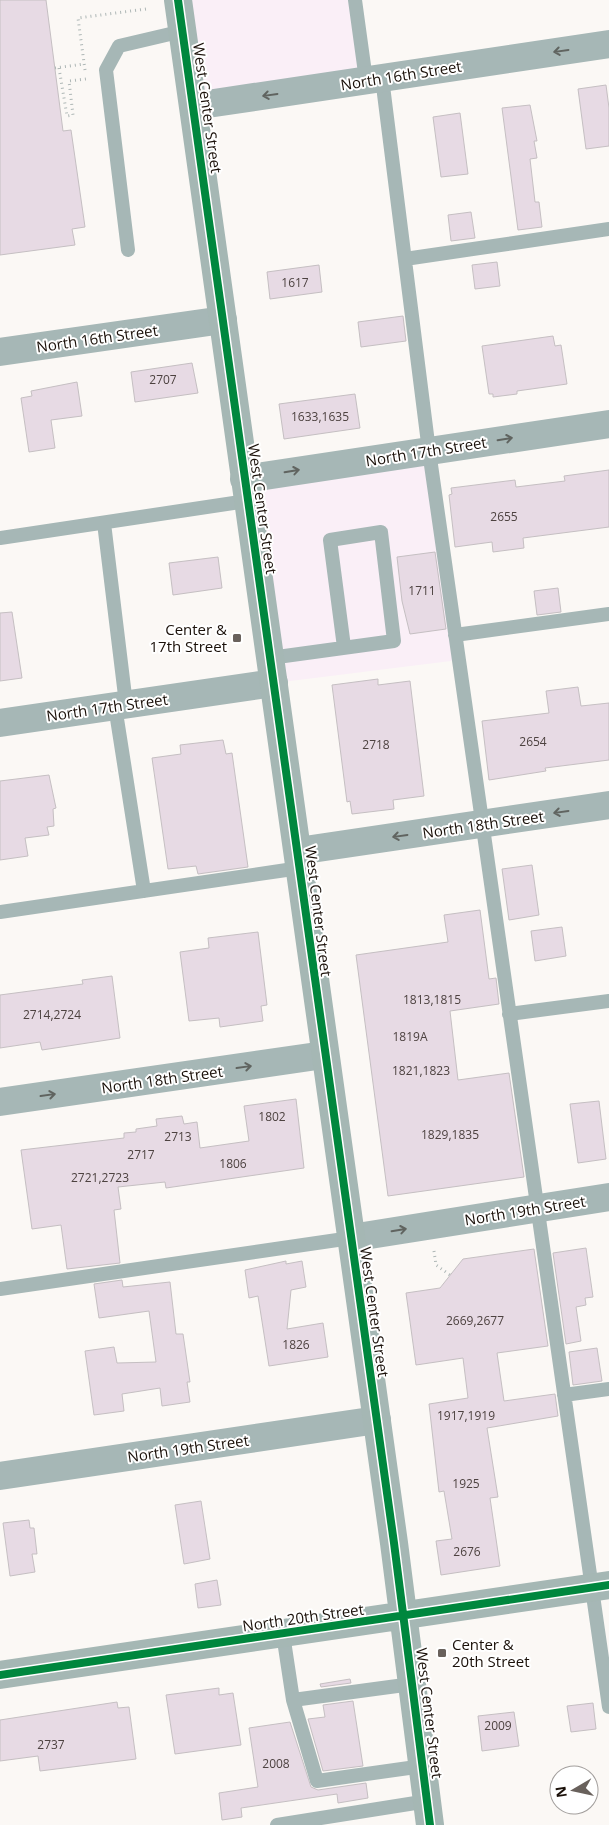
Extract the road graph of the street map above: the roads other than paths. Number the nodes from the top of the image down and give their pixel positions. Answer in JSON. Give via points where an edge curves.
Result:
{"nodes":[{"id":1,"x":178,"y":0,"type":"edge"},
{"id":2,"x":355,"y":0,"type":"edge"},
{"id":3,"x":183,"y":31,"type":"junction"},
{"id":4,"x":609,"y":44,"type":"edge"},
{"id":5,"x":374,"y":79,"type":"junction"},
{"id":6,"x":194,"y":106,"type":"junction"},
{"id":7,"x":609,"y":229,"type":"edge"},
{"id":8,"x":128,"y":250,"type":"dead end"},
{"id":9,"x":404,"y":259,"type":"junction"},
{"id":10,"x":223,"y":320,"type":"junction"},
{"id":11,"x":0,"y":352,"type":"edge"},
{"id":12,"x":609,"y":424,"type":"edge"},
{"id":13,"x":428,"y":451,"type":"junction"},
{"id":14,"x":246,"y":490,"type":"junction"},
{"id":15,"x":104,"y":523,"type":"junction"},
{"id":16,"x":0,"y":538,"type":"edge"},
{"id":17,"x":609,"y":614,"type":"edge"},
{"id":18,"x":455,"y":635,"type":"junction"},
{"id":19,"x":344,"y":647,"type":"junction"},
{"id":20,"x":272,"y":670,"type":"junction"},
{"id":21,"x":120,"y":705,"type":"junction"},
{"id":22,"x":0,"y":723,"type":"edge"},
{"id":23,"x":609,"y":805,"type":"edge"},
{"id":24,"x":482,"y":824,"type":"junction"},
{"id":25,"x":299,"y":860,"type":"junction"},
{"id":26,"x":144,"y":891,"type":"junction"},
{"id":27,"x":0,"y":912,"type":"edge"},
{"id":28,"x":609,"y":1001,"type":"edge"},
{"id":29,"x":509,"y":1014,"type":"junction"},
{"id":30,"x":324,"y":1055,"type":"junction"},
{"id":31,"x":0,"y":1102,"type":"edge"},
{"id":32,"x":609,"y":1197,"type":"edge"},
{"id":33,"x":536,"y":1208,"type":"junction"},
{"id":34,"x":351,"y":1238,"type":"junction"},
{"id":35,"x":0,"y":1289,"type":"edge"},
{"id":36,"x":609,"y":1389,"type":"edge"},
{"id":37,"x":564,"y":1395,"type":"junction"},
{"id":38,"x":376,"y":1420,"type":"junction"},
{"id":39,"x":0,"y":1476,"type":"edge"},
{"id":40,"x":600,"y":1586,"type":"edge"},
{"id":41,"x":404,"y":1616,"type":"junction"},
{"id":42,"x":283,"y":1634,"type":"junction"},
{"id":43,"x":0,"y":1675,"type":"edge"},
{"id":44,"x":412,"y":1684,"type":"junction"},
{"id":45,"x":293,"y":1700,"type":"junction"},
{"id":46,"x":609,"y":1708,"type":"edge"},
{"id":47,"x":423,"y":1766,"type":"junction"},
{"id":48,"x":429,"y":1813,"type":"edge"},
{"id":49,"x":277,"y":1825,"type":"edge"}],
"edges":[{"from":1,"to":3,"type":"street","name":"West Center Street"},
{"from":2,"to":5,"type":"lane"},
{"from":3,"to":6,"type":"street","name":"West Center Street"},
{"from":3,"to":8,"type":"lane","via":[[119,46],[106,70]]},
{"from":4,"to":5,"type":"street","name":"North 16th Street","one_way":true},
{"from":5,"to":6,"type":"street","name":"North 16th Street","one_way":true},
{"from":5,"to":9,"type":"lane"},
{"from":6,"to":10,"type":"street","name":"West Center Street"},
{"from":7,"to":9,"type":"lane"},
{"from":9,"to":13,"type":"lane"},
{"from":10,"to":11,"type":"street","name":"North 16th Street"},
{"from":10,"to":14,"type":"street","name":"West Center Street"},
{"from":13,"to":12,"type":"street","name":"North 17th Street","one_way":true},
{"from":14,"to":13,"type":"street","name":"North 17th Street","one_way":true},
{"from":13,"to":18,"type":"lane"},
{"from":14,"to":15,"type":"lane"},
{"from":14,"to":20,"type":"street","name":"West Center Street"},
{"from":15,"to":16,"type":"lane"},
{"from":15,"to":21,"type":"lane"},
{"from":17,"to":18,"type":"lane"},
{"from":18,"to":24,"type":"lane"},
{"from":19,"to":19,"type":"lane","via":[[394,641],[381,532],[330,540]]},
{"from":19,"to":20,"type":"lane"},
{"from":20,"to":21,"type":"street","name":"North 17th Street"},
{"from":20,"to":25,"type":"street","name":"West Center Street"},
{"from":21,"to":22,"type":"street","name":"North 17th Street"},
{"from":21,"to":26,"type":"lane"},
{"from":23,"to":24,"type":"street","name":"North 18th Street","one_way":true},
{"from":24,"to":25,"type":"street","name":"North 18th Street","one_way":true},
{"from":24,"to":29,"type":"lane"},
{"from":25,"to":26,"type":"lane"},
{"from":25,"to":30,"type":"street","name":"West Center Street"},
{"from":26,"to":27,"type":"lane"},
{"from":28,"to":29,"type":"lane"},
{"from":29,"to":33,"type":"lane"},
{"from":31,"to":30,"type":"street","name":"North 18th Street","one_way":true},
{"from":30,"to":34,"type":"street","name":"West Center Street"},
{"from":32,"to":33,"type":"street","name":"North 19th Street"},
{"from":34,"to":33,"type":"street","name":"North 19th Street","one_way":true},
{"from":33,"to":37,"type":"lane"},
{"from":34,"to":35,"type":"lane"},
{"from":34,"to":38,"type":"street","name":"West Center Street"},
{"from":36,"to":37,"type":"lane"},
{"from":37,"to":40,"type":"lane"},
{"from":38,"to":39,"type":"street","name":"North 19th Street"},
{"from":38,"to":41,"type":"street","name":"West Center Street"},
{"from":40,"to":41,"type":"street","name":"North 20th Street"},
{"from":40,"to":46,"type":"lane"},
{"from":41,"to":42,"type":"street","name":"North 20th Street"},
{"from":41,"to":44,"type":"street","name":"West Center Street"},
{"from":42,"to":43,"type":"street","name":"North 20th Street"},
{"from":42,"to":45,"type":"lane"},
{"from":44,"to":45,"type":"lane"},
{"from":44,"to":47,"type":"street","name":"West Center Street"},
{"from":45,"to":47,"type":"lane","via":[[316,1781]]},
{"from":47,"to":48,"type":"street","name":"West Center Street"},
{"from":48,"to":49,"type":"lane"}]}
